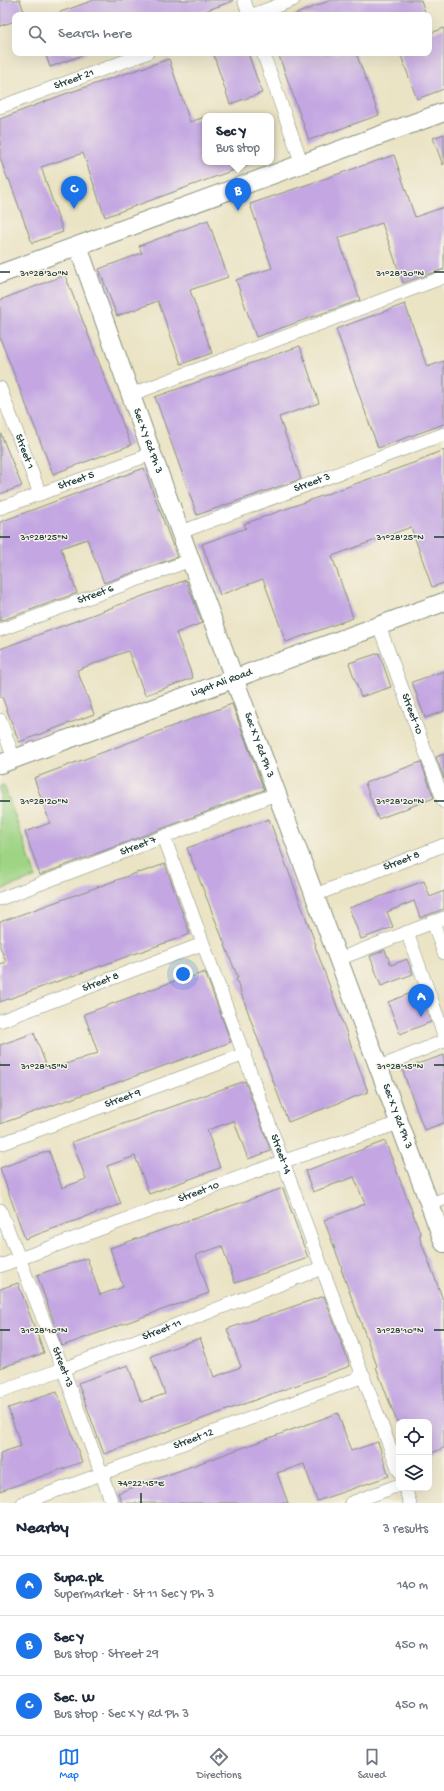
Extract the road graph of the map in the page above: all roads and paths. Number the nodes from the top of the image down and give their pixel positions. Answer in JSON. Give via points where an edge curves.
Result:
{"nodes":[{"id":1,"x":244,"y":0,"type":"edge"},
{"id":2,"x":293,"y":0,"type":"edge"},
{"id":3,"x":250,"y":12,"type":"edge"},
{"id":4,"x":259,"y":12,"type":"edge"},
{"id":5,"x":139,"y":56,"type":"edge"},
{"id":6,"x":264,"y":56,"type":"edge"},
{"id":7,"x":0,"y":107,"type":"edge"},
{"id":8,"x":444,"y":112,"type":"edge"},
{"id":9,"x":302,"y":164,"type":"junction"},
{"id":10,"x":78,"y":246,"type":"junction"},
{"id":11,"x":0,"y":274,"type":"edge"},
{"id":12,"x":444,"y":277,"type":"edge"},
{"id":13,"x":0,"y":388,"type":"edge"},
{"id":14,"x":130,"y":395,"type":"junction"},
{"id":15,"x":444,"y":434,"type":"edge"},
{"id":16,"x":152,"y":454,"type":"junction"},
{"id":17,"x":40,"y":494,"type":"junction"},
{"id":18,"x":0,"y":508,"type":"edge"},
{"id":19,"x":181,"y":532,"type":"junction"},
{"id":20,"x":191,"y":560,"type":"junction"},
{"id":21,"x":444,"y":602,"type":"edge"},
{"id":22,"x":379,"y":626,"type":"junction"},
{"id":23,"x":0,"y":630,"type":"edge"},
{"id":24,"x":234,"y":678,"type":"junction"},
{"id":25,"x":0,"y":720,"type":"edge"},
{"id":26,"x":7,"y":761,"type":"edge"},
{"id":27,"x":276,"y":794,"type":"junction"},
{"id":28,"x":444,"y":802,"type":"edge"},
{"id":29,"x":164,"y":837,"type":"junction"},
{"id":30,"x":444,"y":845,"type":"edge"},
{"id":31,"x":315,"y":895,"type":"junction"},
{"id":32,"x":0,"y":899,"type":"edge"},
{"id":33,"x":439,"y":920,"type":"edge"},
{"id":34,"x":407,"y":932,"type":"junction"},
{"id":35,"x":202,"y":944,"type":"junction"},
{"id":36,"x":444,"y":953,"type":"edge"},
{"id":37,"x":339,"y":959,"type":"junction"},
{"id":38,"x":0,"y":1021,"type":"edge"},
{"id":39,"x":444,"y":1035,"type":"edge"},
{"id":40,"x":444,"y":1042,"type":"edge"},
{"id":41,"x":245,"y":1054,"type":"junction"},
{"id":42,"x":380,"y":1067,"type":"junction"},
{"id":43,"x":399,"y":1123,"type":"junction"},
{"id":44,"x":0,"y":1144,"type":"edge"},
{"id":45,"x":284,"y":1161,"type":"junction"},
{"id":46,"x":437,"y":1201,"type":"edge"},
{"id":47,"x":0,"y":1210,"type":"edge"},
{"id":48,"x":444,"y":1243,"type":"edge"},
{"id":49,"x":19,"y":1259,"type":"junction"},
{"id":50,"x":0,"y":1266,"type":"edge"},
{"id":51,"x":322,"y":1268,"type":"junction"},
{"id":52,"x":63,"y":1369,"type":"junction"},
{"id":53,"x":364,"y":1376,"type":"junction"},
{"id":54,"x":0,"y":1391,"type":"edge"},
{"id":55,"x":396,"y":1463,"type":"edge"},
{"id":56,"x":102,"y":1474,"type":"junction"},
{"id":57,"x":396,"y":1486,"type":"edge"},
{"id":58,"x":406,"y":1491,"type":"edge"},
{"id":59,"x":24,"y":1503,"type":"edge"},
{"id":60,"x":112,"y":1503,"type":"edge"},
{"id":61,"x":351,"y":1503,"type":"edge"},
{"id":62,"x":410,"y":1503,"type":"edge"}],
"edges":[{"from":1,"to":3,"type":"street"},
{"from":2,"to":4,"type":"street"},
{"from":5,"to":7,"type":"street","name":"Street 21"},
{"from":6,"to":9,"type":"street"},
{"from":8,"to":9,"type":"street"},
{"from":9,"to":10,"type":"street"},
{"from":10,"to":11,"type":"street"},
{"from":10,"to":14,"type":"street","name":"Sec X Y Rd Ph 3"},
{"from":12,"to":14,"type":"street"},
{"from":13,"to":17,"type":"street","name":"Street 1"},
{"from":14,"to":16,"type":"street","name":"Sec X Y Rd Ph 3"},
{"from":15,"to":19,"type":"street","name":"Street 3"},
{"from":16,"to":17,"type":"street","name":"Street 5"},
{"from":16,"to":19,"type":"street","name":"Sec X Y Rd Ph 3"},
{"from":17,"to":18,"type":"street","name":"Street 5"},
{"from":19,"to":20,"type":"street","name":"Sec X Y Rd Ph 3"},
{"from":20,"to":23,"type":"street","name":"Street 6"},
{"from":20,"to":24,"type":"street","name":"Sec X Y Rd Ph 3"},
{"from":21,"to":22,"type":"street","name":"Liqat Ali Road"},
{"from":22,"to":24,"type":"street","name":"Liqat Ali Road"},
{"from":22,"to":28,"type":"street","name":"Street 10"},
{"from":24,"to":26,"type":"street","name":"Liqat Ali Road"},
{"from":24,"to":27,"type":"street","name":"Sec X Y Rd Ph 3"},
{"from":25,"to":26,"type":"street"},
{"from":27,"to":29,"type":"street","name":"Street 7"},
{"from":27,"to":31,"type":"street","name":"Sec X Y Rd Ph 3"},
{"from":29,"to":32,"type":"street","name":"Street 7"},
{"from":29,"to":35,"type":"street","name":"Street 14"},
{"from":30,"to":31,"type":"street","name":"Street 8"},
{"from":31,"to":37,"type":"street","name":"Sec X Y Rd Ph 3"},
{"from":33,"to":34,"type":"street"},
{"from":33,"to":36,"type":"street"},
{"from":34,"to":37,"type":"street"},
{"from":34,"to":39,"type":"street"},
{"from":35,"to":38,"type":"street","name":"Street 8"},
{"from":35,"to":41,"type":"street","name":"Street 14"},
{"from":37,"to":42,"type":"street","name":"Sec X Y Rd Ph 3"},
{"from":40,"to":42,"type":"street"},
{"from":41,"to":44,"type":"street","name":"Street 9"},
{"from":41,"to":45,"type":"street","name":"Street 14"},
{"from":42,"to":43,"type":"street","name":"Sec X Y Rd Ph 3"},
{"from":43,"to":45,"type":"street","name":"Street 10"},
{"from":43,"to":46,"type":"street","name":"Sec X Y Rd Ph 3"},
{"from":45,"to":49,"type":"street","name":"Street 10"},
{"from":45,"to":51,"type":"street","name":"Street 14"},
{"from":46,"to":48,"type":"street","name":"Sec X Y Rd Ph 3"},
{"from":47,"to":49,"type":"street","name":"Street 13"},
{"from":49,"to":50,"type":"street","name":"Street 10"},
{"from":49,"to":52,"type":"street","name":"Street 13"},
{"from":51,"to":52,"type":"street","name":"Street 11"},
{"from":51,"to":53,"type":"street","name":"Street 14"},
{"from":52,"to":54,"type":"street","name":"Street 11"},
{"from":52,"to":56,"type":"street","name":"Street 13"},
{"from":53,"to":55,"type":"street","name":"Street 14"},
{"from":53,"to":56,"type":"street","name":"Street 12"},
{"from":56,"to":59,"type":"street","name":"Street 12"},
{"from":56,"to":60,"type":"street","name":"Street 13"},
{"from":57,"to":61,"type":"street"},
{"from":58,"to":62,"type":"street"}]}
